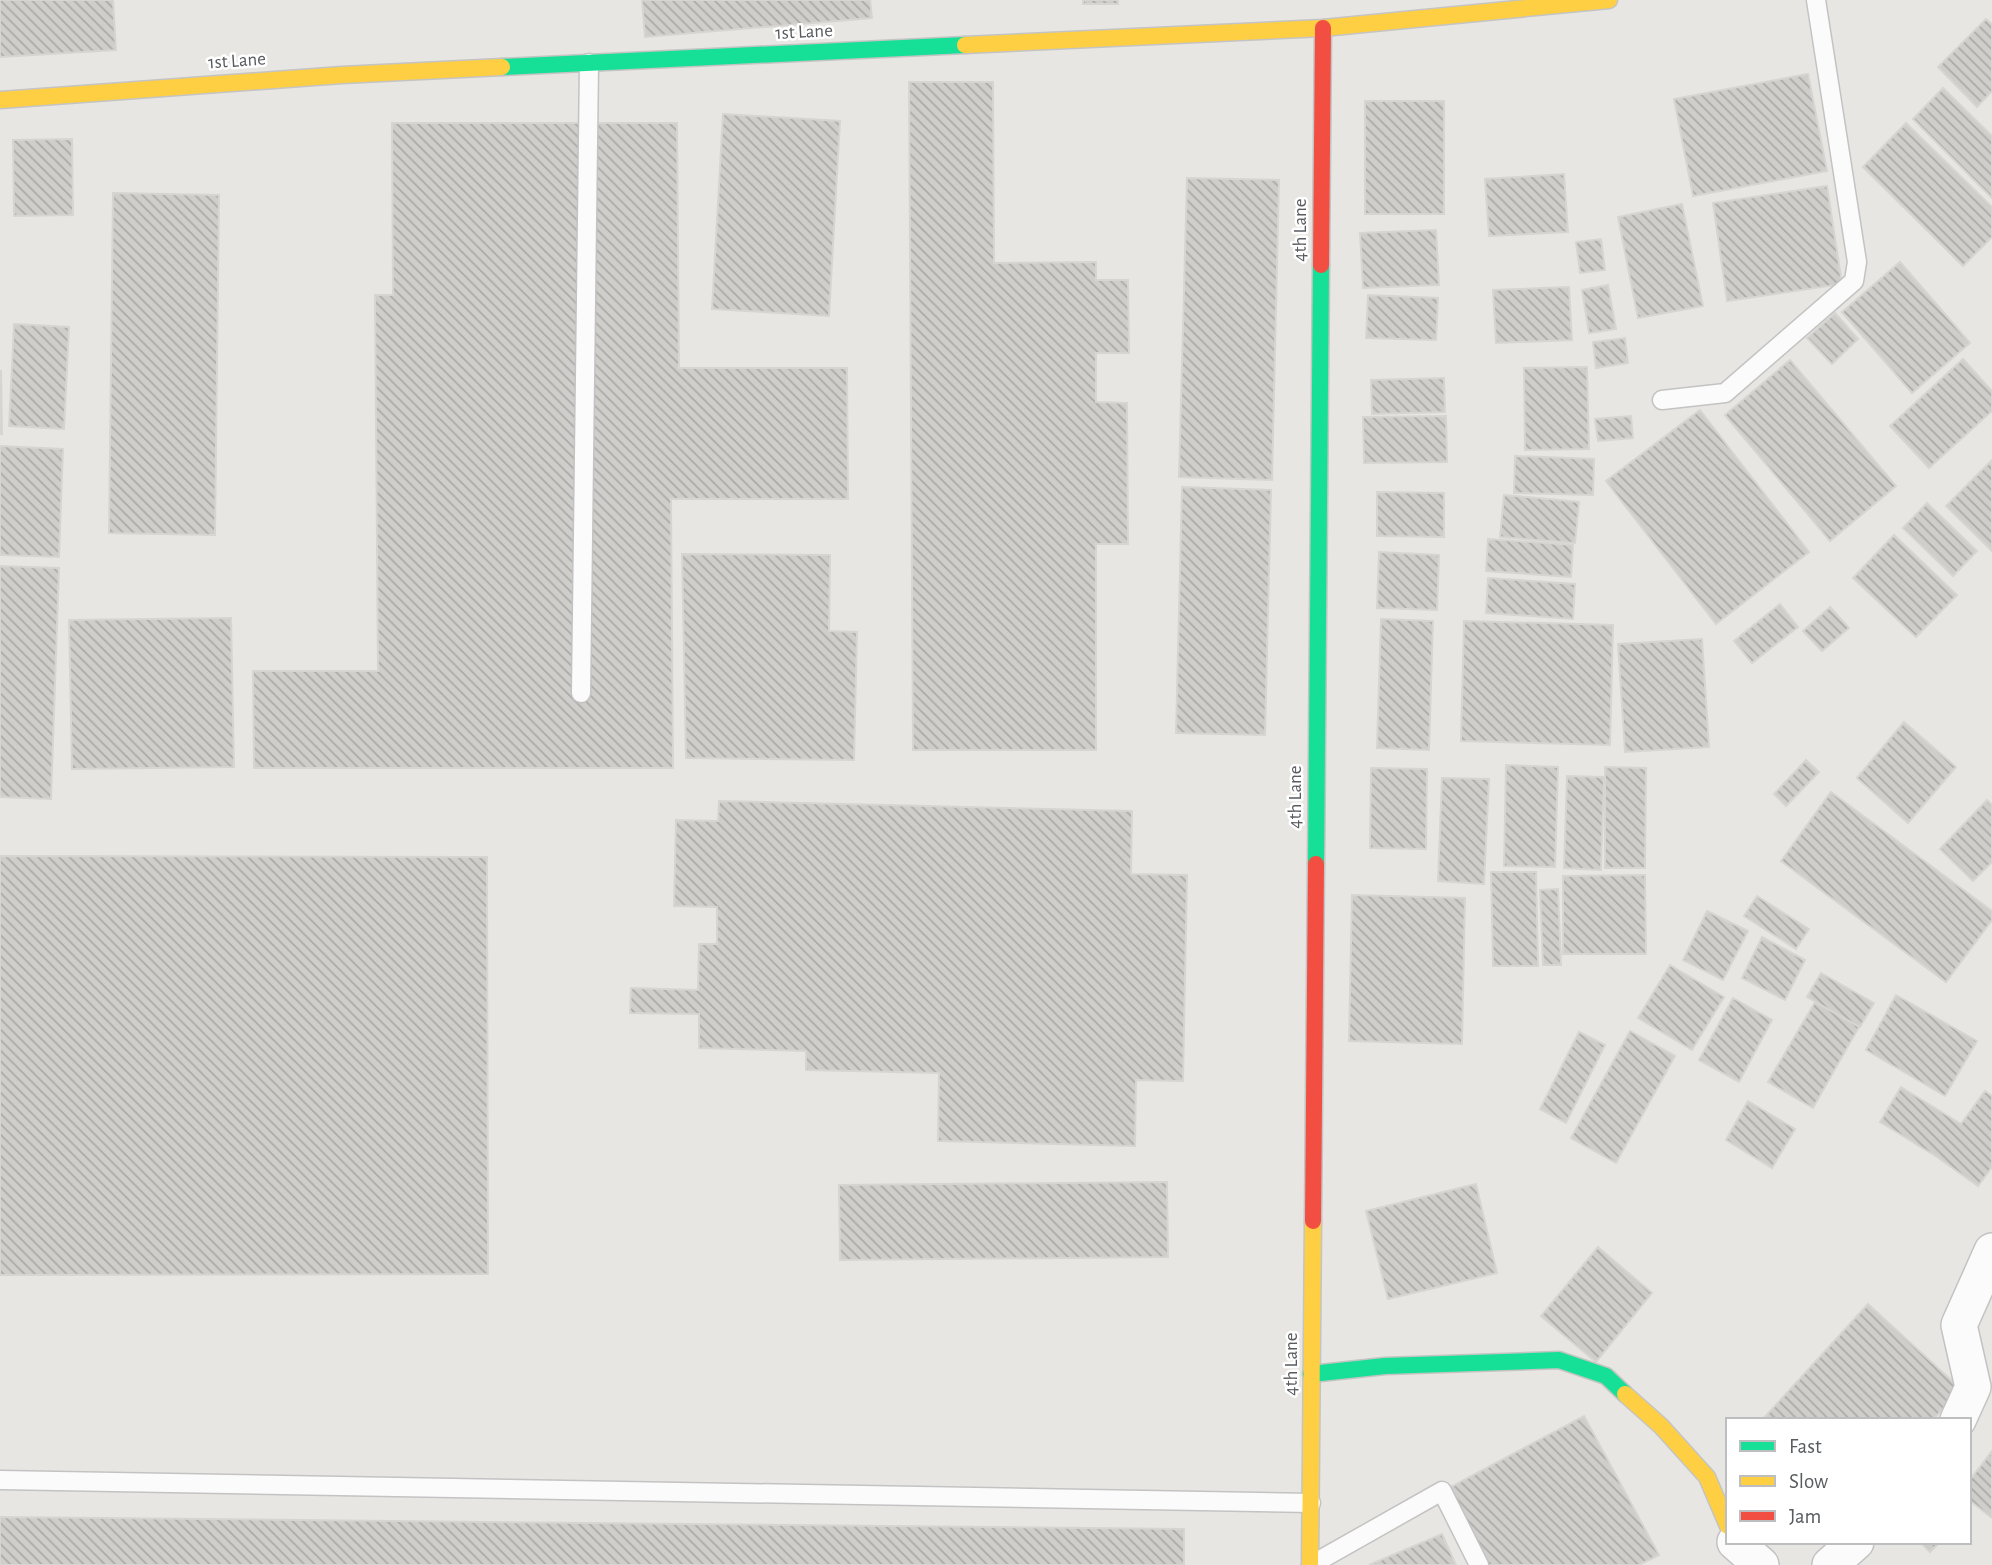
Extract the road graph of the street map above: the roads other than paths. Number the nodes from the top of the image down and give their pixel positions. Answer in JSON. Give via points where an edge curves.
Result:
{"nodes":[{"id":1,"x":1609,"y":0,"type":"edge"},
{"id":2,"x":1816,"y":0,"type":"edge"},
{"id":3,"x":1323,"y":28,"type":"junction"},
{"id":4,"x":589,"y":63,"type":"junction"},
{"id":5,"x":0,"y":100,"type":"edge"},
{"id":6,"x":1662,"y":400,"type":"dead end"},
{"id":7,"x":581,"y":693,"type":"dead end"},
{"id":8,"x":1992,"y":1251,"type":"edge"},
{"id":9,"x":1311,"y":1374,"type":"junction"},
{"id":10,"x":1959,"y":1418,"type":"edge"},
{"id":11,"x":0,"y":1480,"type":"edge"},
{"id":12,"x":1311,"y":1503,"type":"junction"},
{"id":13,"x":1726,"y":1521,"type":"edge"},
{"id":14,"x":1737,"y":1544,"type":"edge"},
{"id":15,"x":1854,"y":1544,"type":"edge"},
{"id":16,"x":1310,"y":1565,"type":"edge"},
{"id":17,"x":1479,"y":1565,"type":"edge"},
{"id":18,"x":1761,"y":1565,"type":"edge"},
{"id":19,"x":1830,"y":1565,"type":"edge"}],
"edges":[{"from":1,"to":3,"type":"street","name":"1st Lane"},
{"from":2,"to":6,"type":"lane","via":[[1857,262],[1854,281],[1726,393]]},
{"from":3,"to":4,"type":"street","name":"1st Lane"},
{"from":3,"to":9,"type":"street","name":"4th Lane"},
{"from":4,"to":5,"type":"street","name":"1st Lane","via":[[342,75]]},
{"from":4,"to":7,"type":"lane"},
{"from":8,"to":10,"type":"street","via":[[1959,1325],[1973,1387]]},
{"from":9,"to":12,"type":"street","name":"4th Lane"},
{"from":9,"to":13,"type":"street","via":[[1385,1366],[1559,1360],[1606,1376],[1661,1426],[1707,1477]]},
{"from":11,"to":12,"type":"lane"},
{"from":12,"to":16,"type":"street","name":"4th Lane"},
{"from":14,"to":18,"type":"street"},
{"from":15,"to":19,"type":"street"},
{"from":16,"to":17,"type":"lane","via":[[1442,1492]]}]}
